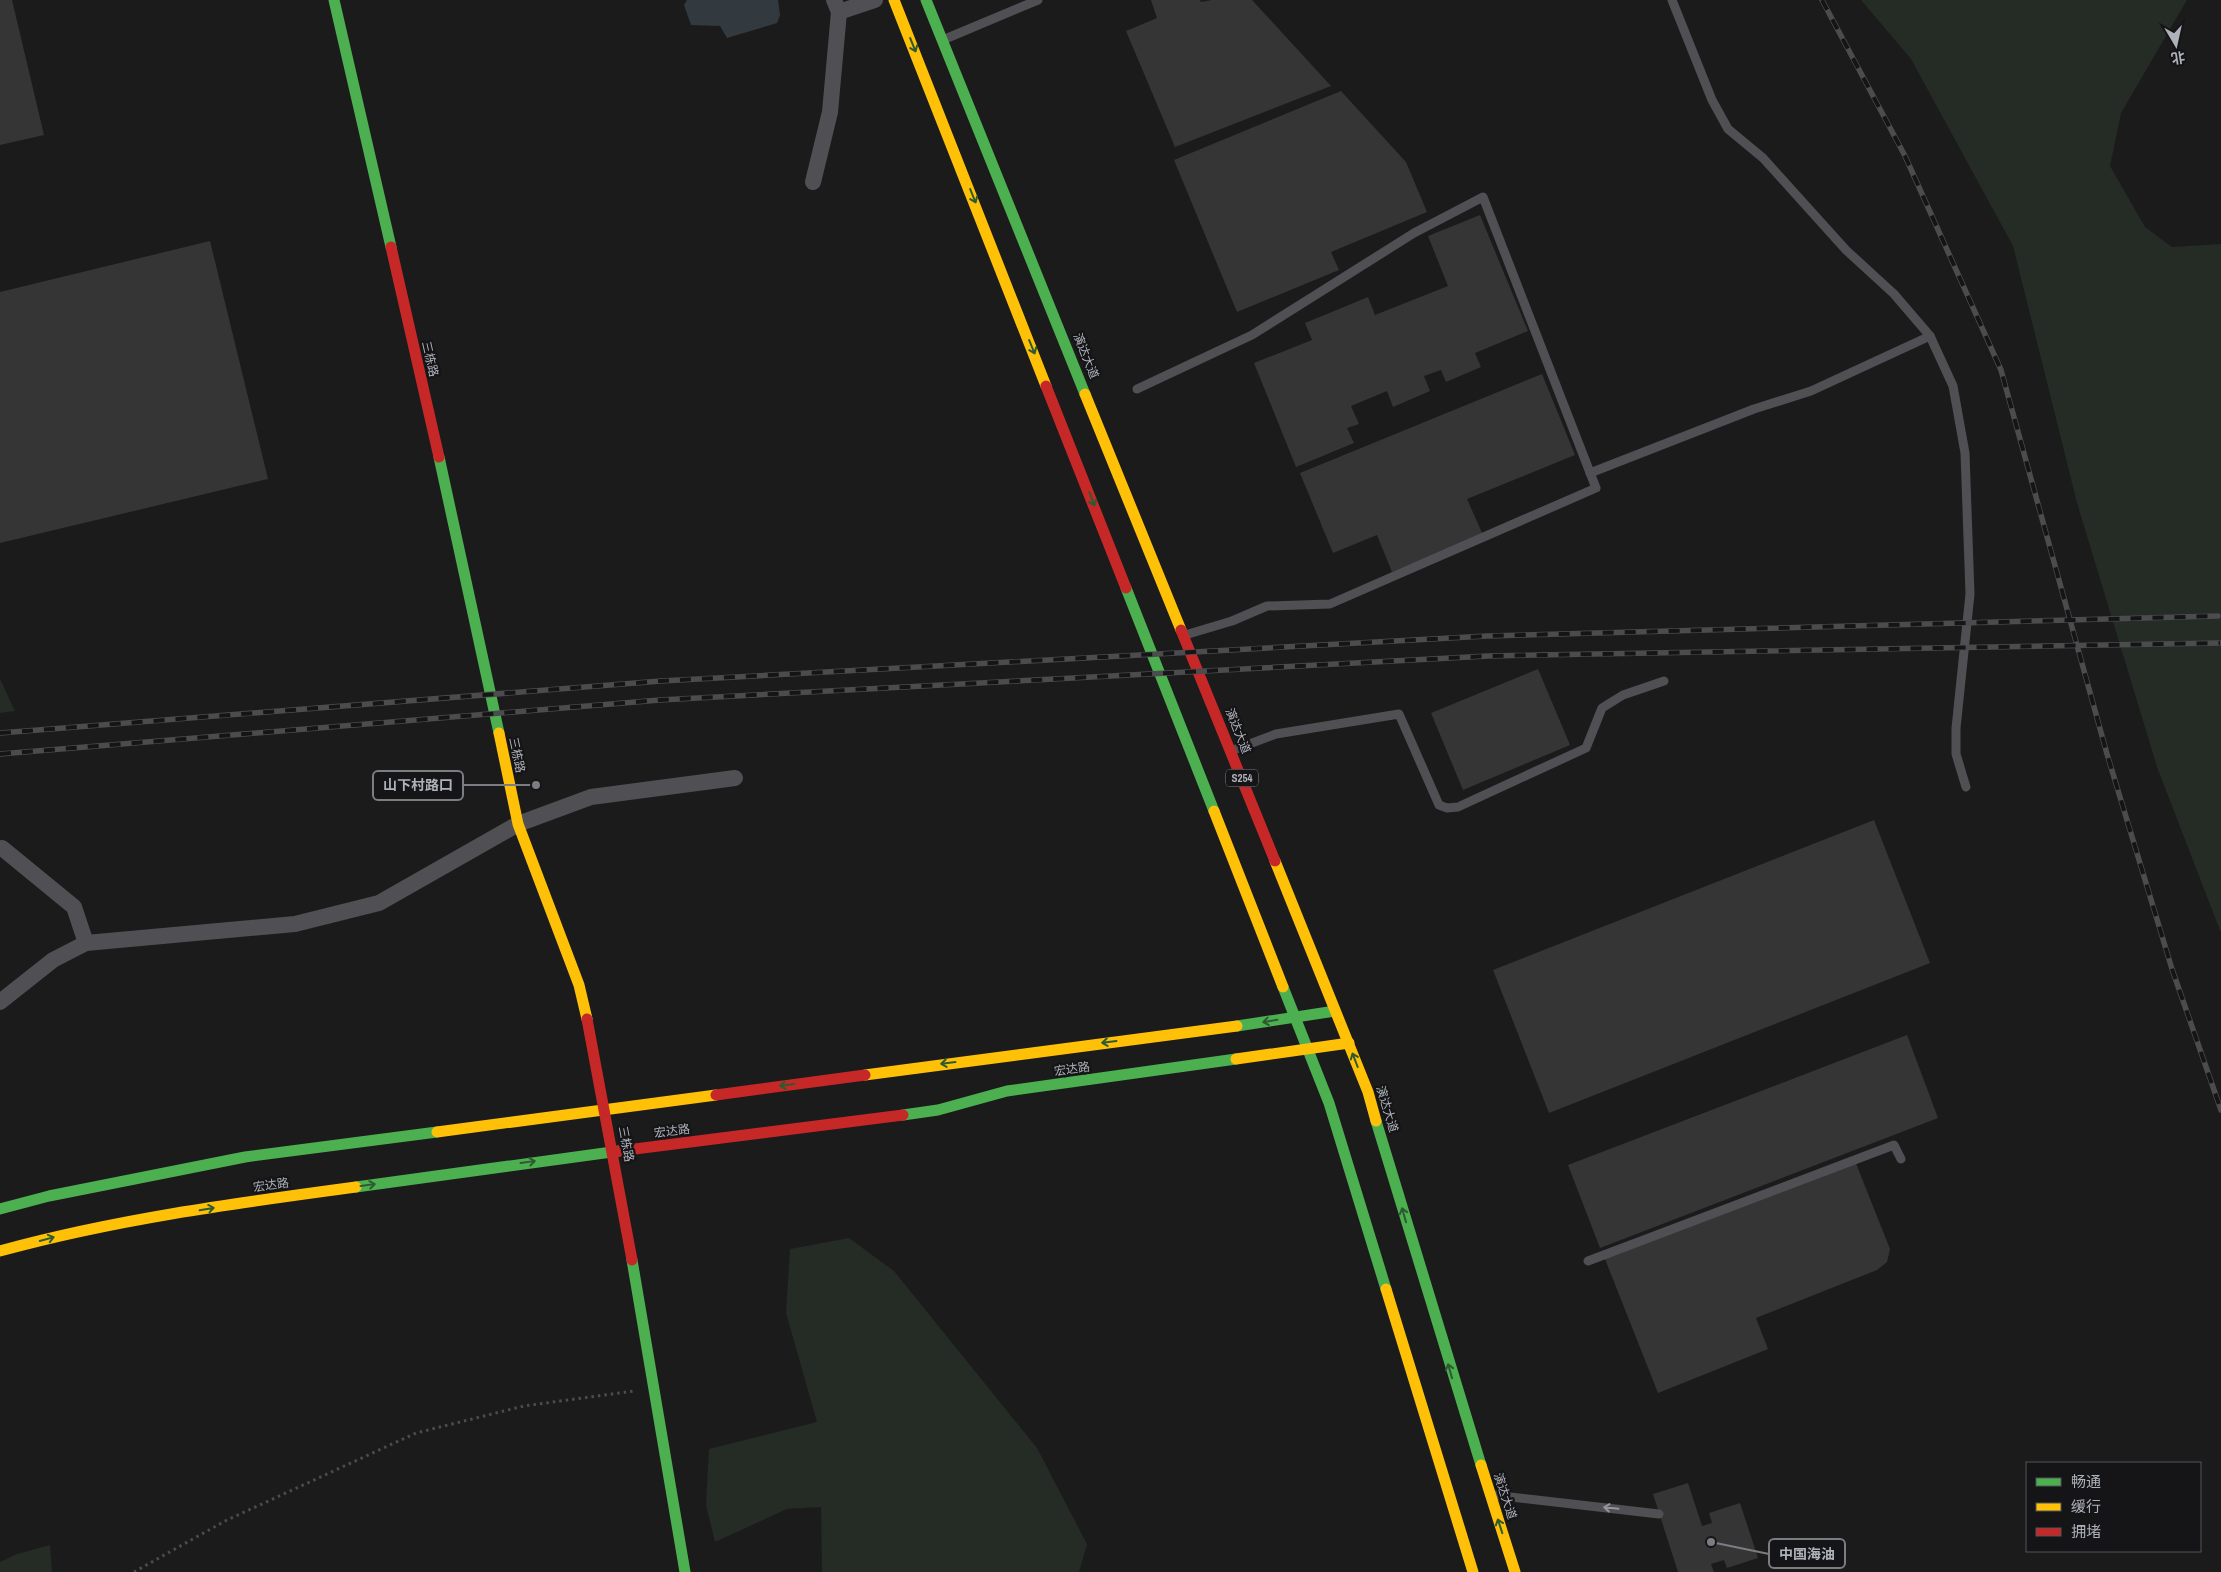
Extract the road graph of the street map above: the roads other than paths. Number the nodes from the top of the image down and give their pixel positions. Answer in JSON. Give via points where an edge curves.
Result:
{"nodes":[{"id":1,"x":334,"y":0,"type":"edge"},
{"id":2,"x":875,"y":0,"type":"edge"},
{"id":3,"x":894,"y":0,"type":"edge"},
{"id":4,"x":926,"y":0,"type":"edge"},
{"id":5,"x":1038,"y":0,"type":"edge"},
{"id":6,"x":1672,"y":0,"type":"edge"},
{"id":7,"x":837,"y":6,"type":"edge"},
{"id":8,"x":942,"y":40,"type":"junction"},
{"id":9,"x":813,"y":182,"type":"dead end"},
{"id":10,"x":1930,"y":336,"type":"junction"},
{"id":11,"x":1137,"y":389,"type":"dead end"},
{"id":12,"x":1590,"y":473,"type":"junction"},
{"id":13,"x":1184,"y":635,"type":"junction"},
{"id":14,"x":1664,"y":681,"type":"dead end"},
{"id":15,"x":1231,"y":751,"type":"junction"},
{"id":16,"x":735,"y":778,"type":"dead end"},
{"id":17,"x":1966,"y":787,"type":"dead end"},
{"id":18,"x":518,"y":824,"type":"junction"},
{"id":19,"x":2,"y":848,"type":"dead end"},
{"id":20,"x":86,"y":943,"type":"junction"},
{"id":21,"x":0,"y":1002,"type":"edge"},
{"id":22,"x":1335,"y":1011,"type":"junction"},
{"id":23,"x":1296,"y":1017,"type":"junction"},
{"id":24,"x":1348,"y":1043,"type":"junction"},
{"id":25,"x":1308,"y":1050,"type":"junction"},
{"id":26,"x":605,"y":1108,"type":"junction"},
{"id":27,"x":613,"y":1152,"type":"junction"},
{"id":28,"x":1901,"y":1159,"type":"dead end"},
{"id":29,"x":0,"y":1209,"type":"edge"},
{"id":30,"x":0,"y":1251,"type":"edge"},
{"id":31,"x":1588,"y":1261,"type":"dead end"},
{"id":32,"x":1490,"y":1495,"type":"junction"},
{"id":33,"x":1660,"y":1514,"type":"dead end"},
{"id":34,"x":685,"y":1572,"type":"edge"},
{"id":35,"x":1473,"y":1572,"type":"edge"},
{"id":36,"x":1515,"y":1572,"type":"edge"}],
"edges":[{"from":1,"to":18,"type":"main road","name":"三栋路","via":[[477,624]]},
{"from":2,"to":7,"type":"street"},
{"from":3,"to":23,"type":"main road","one_way":true},
{"from":4,"to":8,"type":"main road","name":"演达大道","number":"S254"},
{"from":5,"to":8,"type":"lane"},
{"from":6,"to":10,"type":"lane","via":[[1712,100],[1728,129],[1764,158],[1846,250],[1894,294]]},
{"from":7,"to":9,"type":"street","via":[[830,112]]},
{"from":8,"to":13,"type":"main road","name":"演达大道","number":"S254"},
{"from":10,"to":12,"type":"lane","via":[[1811,391],[1754,409]]},
{"from":10,"to":17,"type":"lane","via":[[1953,386],[1965,453],[1970,594],[1956,754]]},
{"from":11,"to":12,"type":"lane","via":[[1252,335],[1414,233],[1483,197]]},
{"from":12,"to":13,"type":"lane","via":[[1596,488],[1330,604],[1267,606],[1232,622]]},
{"from":13,"to":15,"type":"main road","name":"演达大道","number":"S254"},
{"from":14,"to":15,"type":"lane","via":[[1623,695],[1602,708],[1586,748],[1458,807],[1439,805],[1399,714],[1276,734]]},
{"from":15,"to":22,"type":"main road","name":"演达大道","number":"S254"},
{"from":16,"to":18,"type":"street","via":[[591,797]]},
{"from":18,"to":20,"type":"street","via":[[379,902],[295,924]]},
{"from":18,"to":26,"type":"main road","name":"三栋路","via":[[579,985]]},
{"from":19,"to":20,"type":"street","via":[[74,907]]},
{"from":20,"to":21,"type":"street","via":[[54,960]]},
{"from":22,"to":23,"type":"main road","name":"宏达路"},
{"from":22,"to":24,"type":"main road","name":"演达大道","number":"S254"},
{"from":23,"to":25,"type":"main road"},
{"from":23,"to":26,"type":"main road","name":"宏达路","one_way":true},
{"from":24,"to":25,"type":"main road","name":"宏达路"},
{"from":32,"to":24,"type":"main road","name":"演达大道","number":"S254","one_way":true,"via":[[1368,1092]]},
{"from":25,"to":27,"type":"main road","name":"宏达路","via":[[1007,1092],[938,1110]]},
{"from":25,"to":35,"type":"main road","via":[[1332,1112]]},
{"from":26,"to":27,"type":"main road","name":"三栋路"},
{"from":26,"to":29,"type":"main road","name":"宏达路","via":[[245,1157],[49,1196]]},
{"from":30,"to":27,"type":"main road","name":"宏达路","one_way":true,"via":[[55,1236],[245,1202]]},
{"from":27,"to":34,"type":"main road","name":"三栋路"},
{"from":28,"to":31,"type":"lane","via":[[1894,1146]]},
{"from":33,"to":32,"type":"lane","one_way":true},
{"from":36,"to":32,"type":"main road","name":"演达大道","number":"S254","one_way":true}]}
